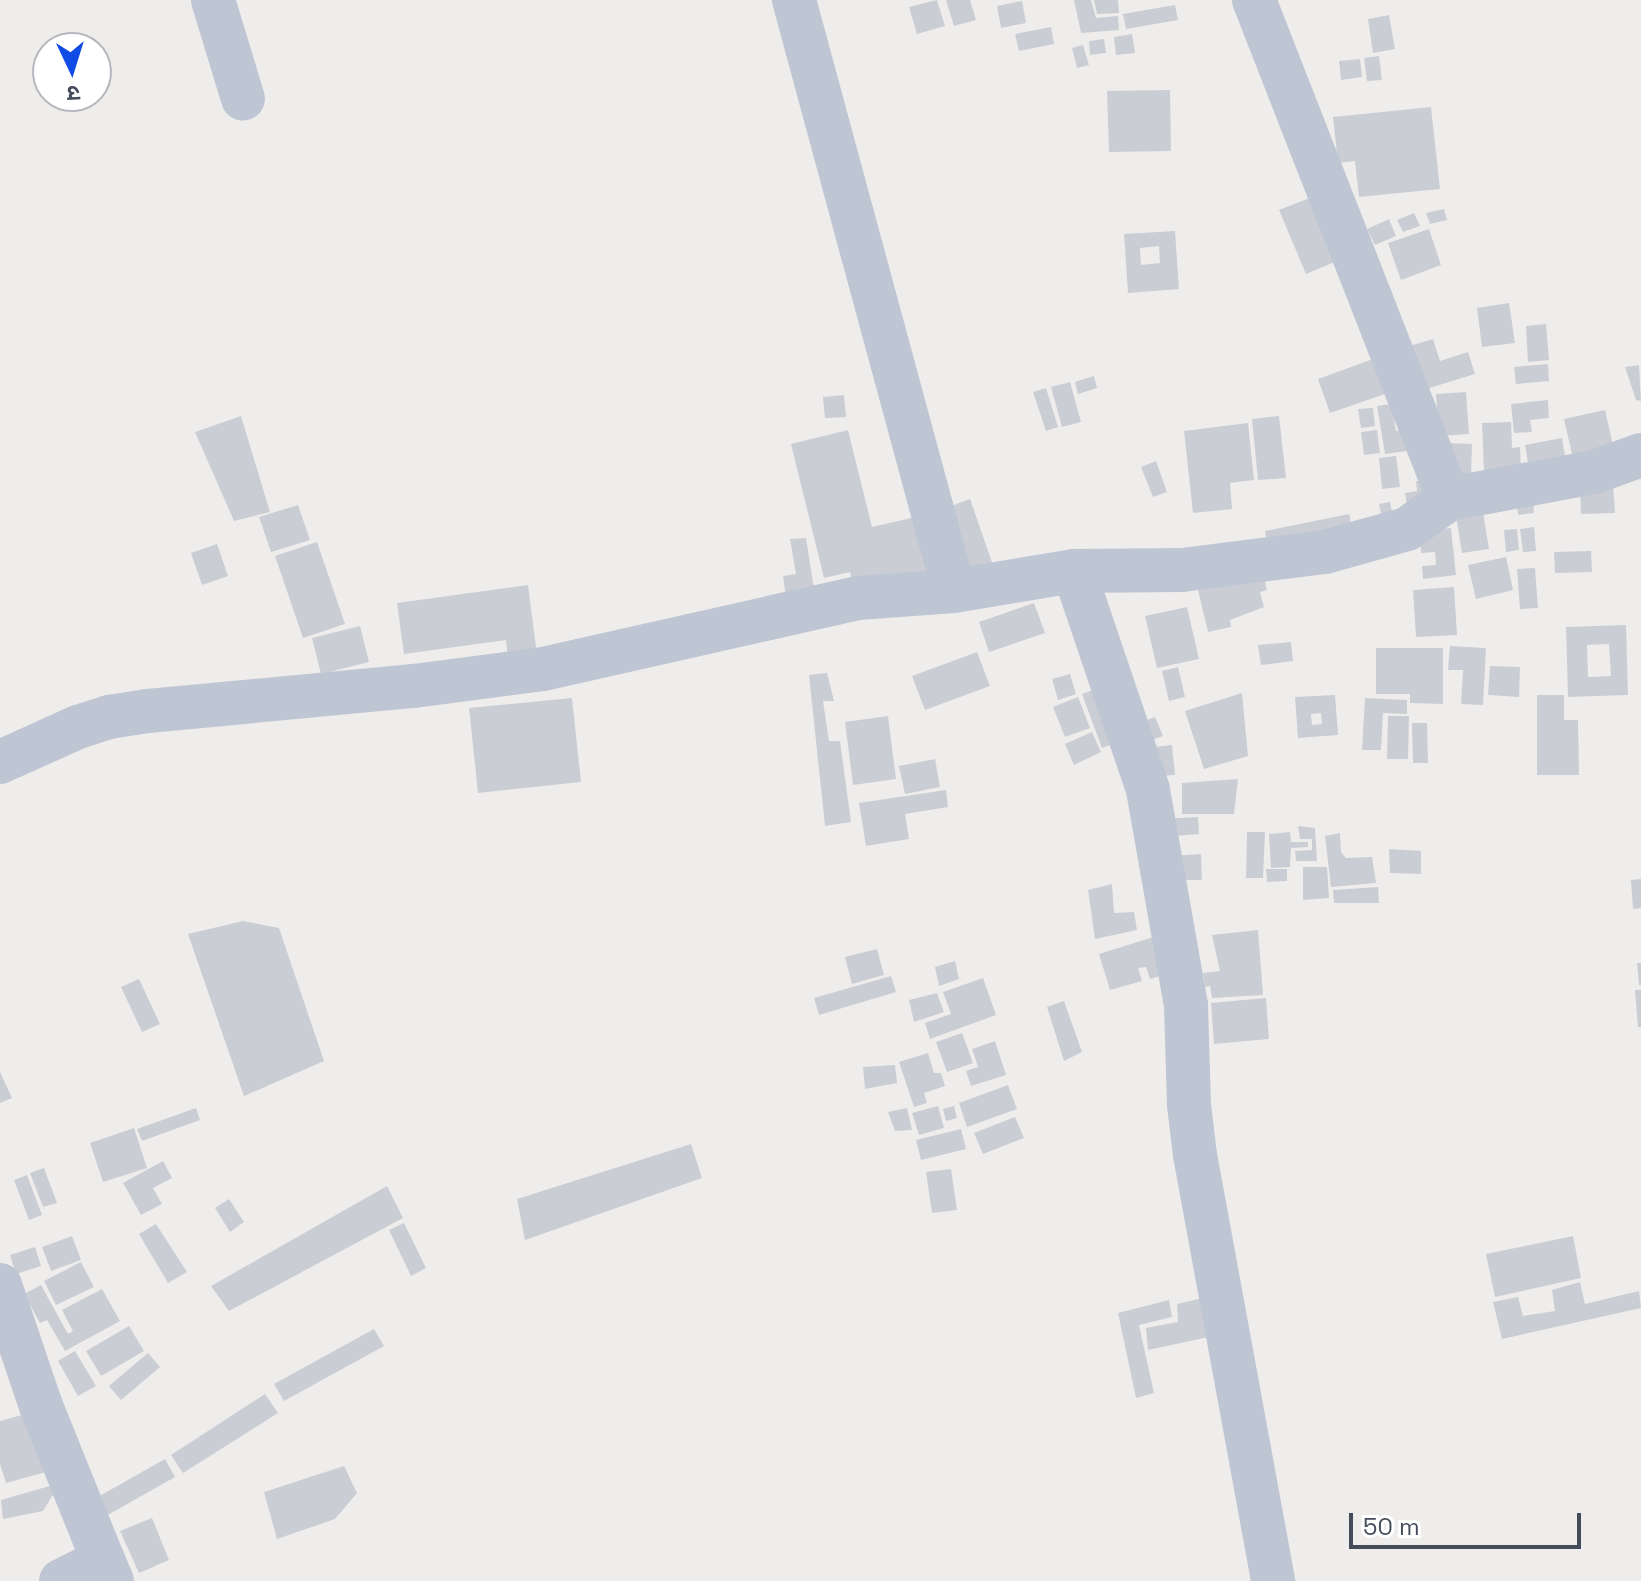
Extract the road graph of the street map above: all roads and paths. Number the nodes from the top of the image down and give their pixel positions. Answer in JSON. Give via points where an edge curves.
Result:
{"nodes":[{"id":1,"x":213,"y":0,"type":"edge"},
{"id":2,"x":794,"y":0,"type":"edge"},
{"id":3,"x":1254,"y":0,"type":"edge"},
{"id":4,"x":243,"y":99,"type":"dead end"},
{"id":5,"x":1641,"y":455,"type":"edge"},
{"id":6,"x":1449,"y":499,"type":"junction"},
{"id":7,"x":1074,"y":571,"type":"junction"},
{"id":8,"x":954,"y":591,"type":"junction"},
{"id":9,"x":0,"y":762,"type":"edge"},
{"id":10,"x":0,"y":1285,"type":"edge"},
{"id":11,"x":107,"y":1570,"type":"edge"},
{"id":12,"x":61,"y":1581,"type":"edge"},
{"id":13,"x":1273,"y":1581,"type":"edge"}],
"edges":[{"from":1,"to":4,"type":"street"},
{"from":2,"to":8,"type":"street"},
{"from":3,"to":6,"type":"street"},
{"from":5,"to":6,"type":"street","via":[[1594,472]]},
{"from":6,"to":7,"type":"street","via":[[1407,529],[1325,552],[1182,570]]},
{"from":7,"to":8,"type":"street"},
{"from":7,"to":13,"type":"street","via":[[1148,790],[1184,991],[1195,1155]]},
{"from":8,"to":9,"type":"street","via":[[858,598],[543,669],[109,717]]},
{"from":10,"to":11,"type":"street","via":[[41,1406]]},
{"from":11,"to":12,"type":"street"}]}
